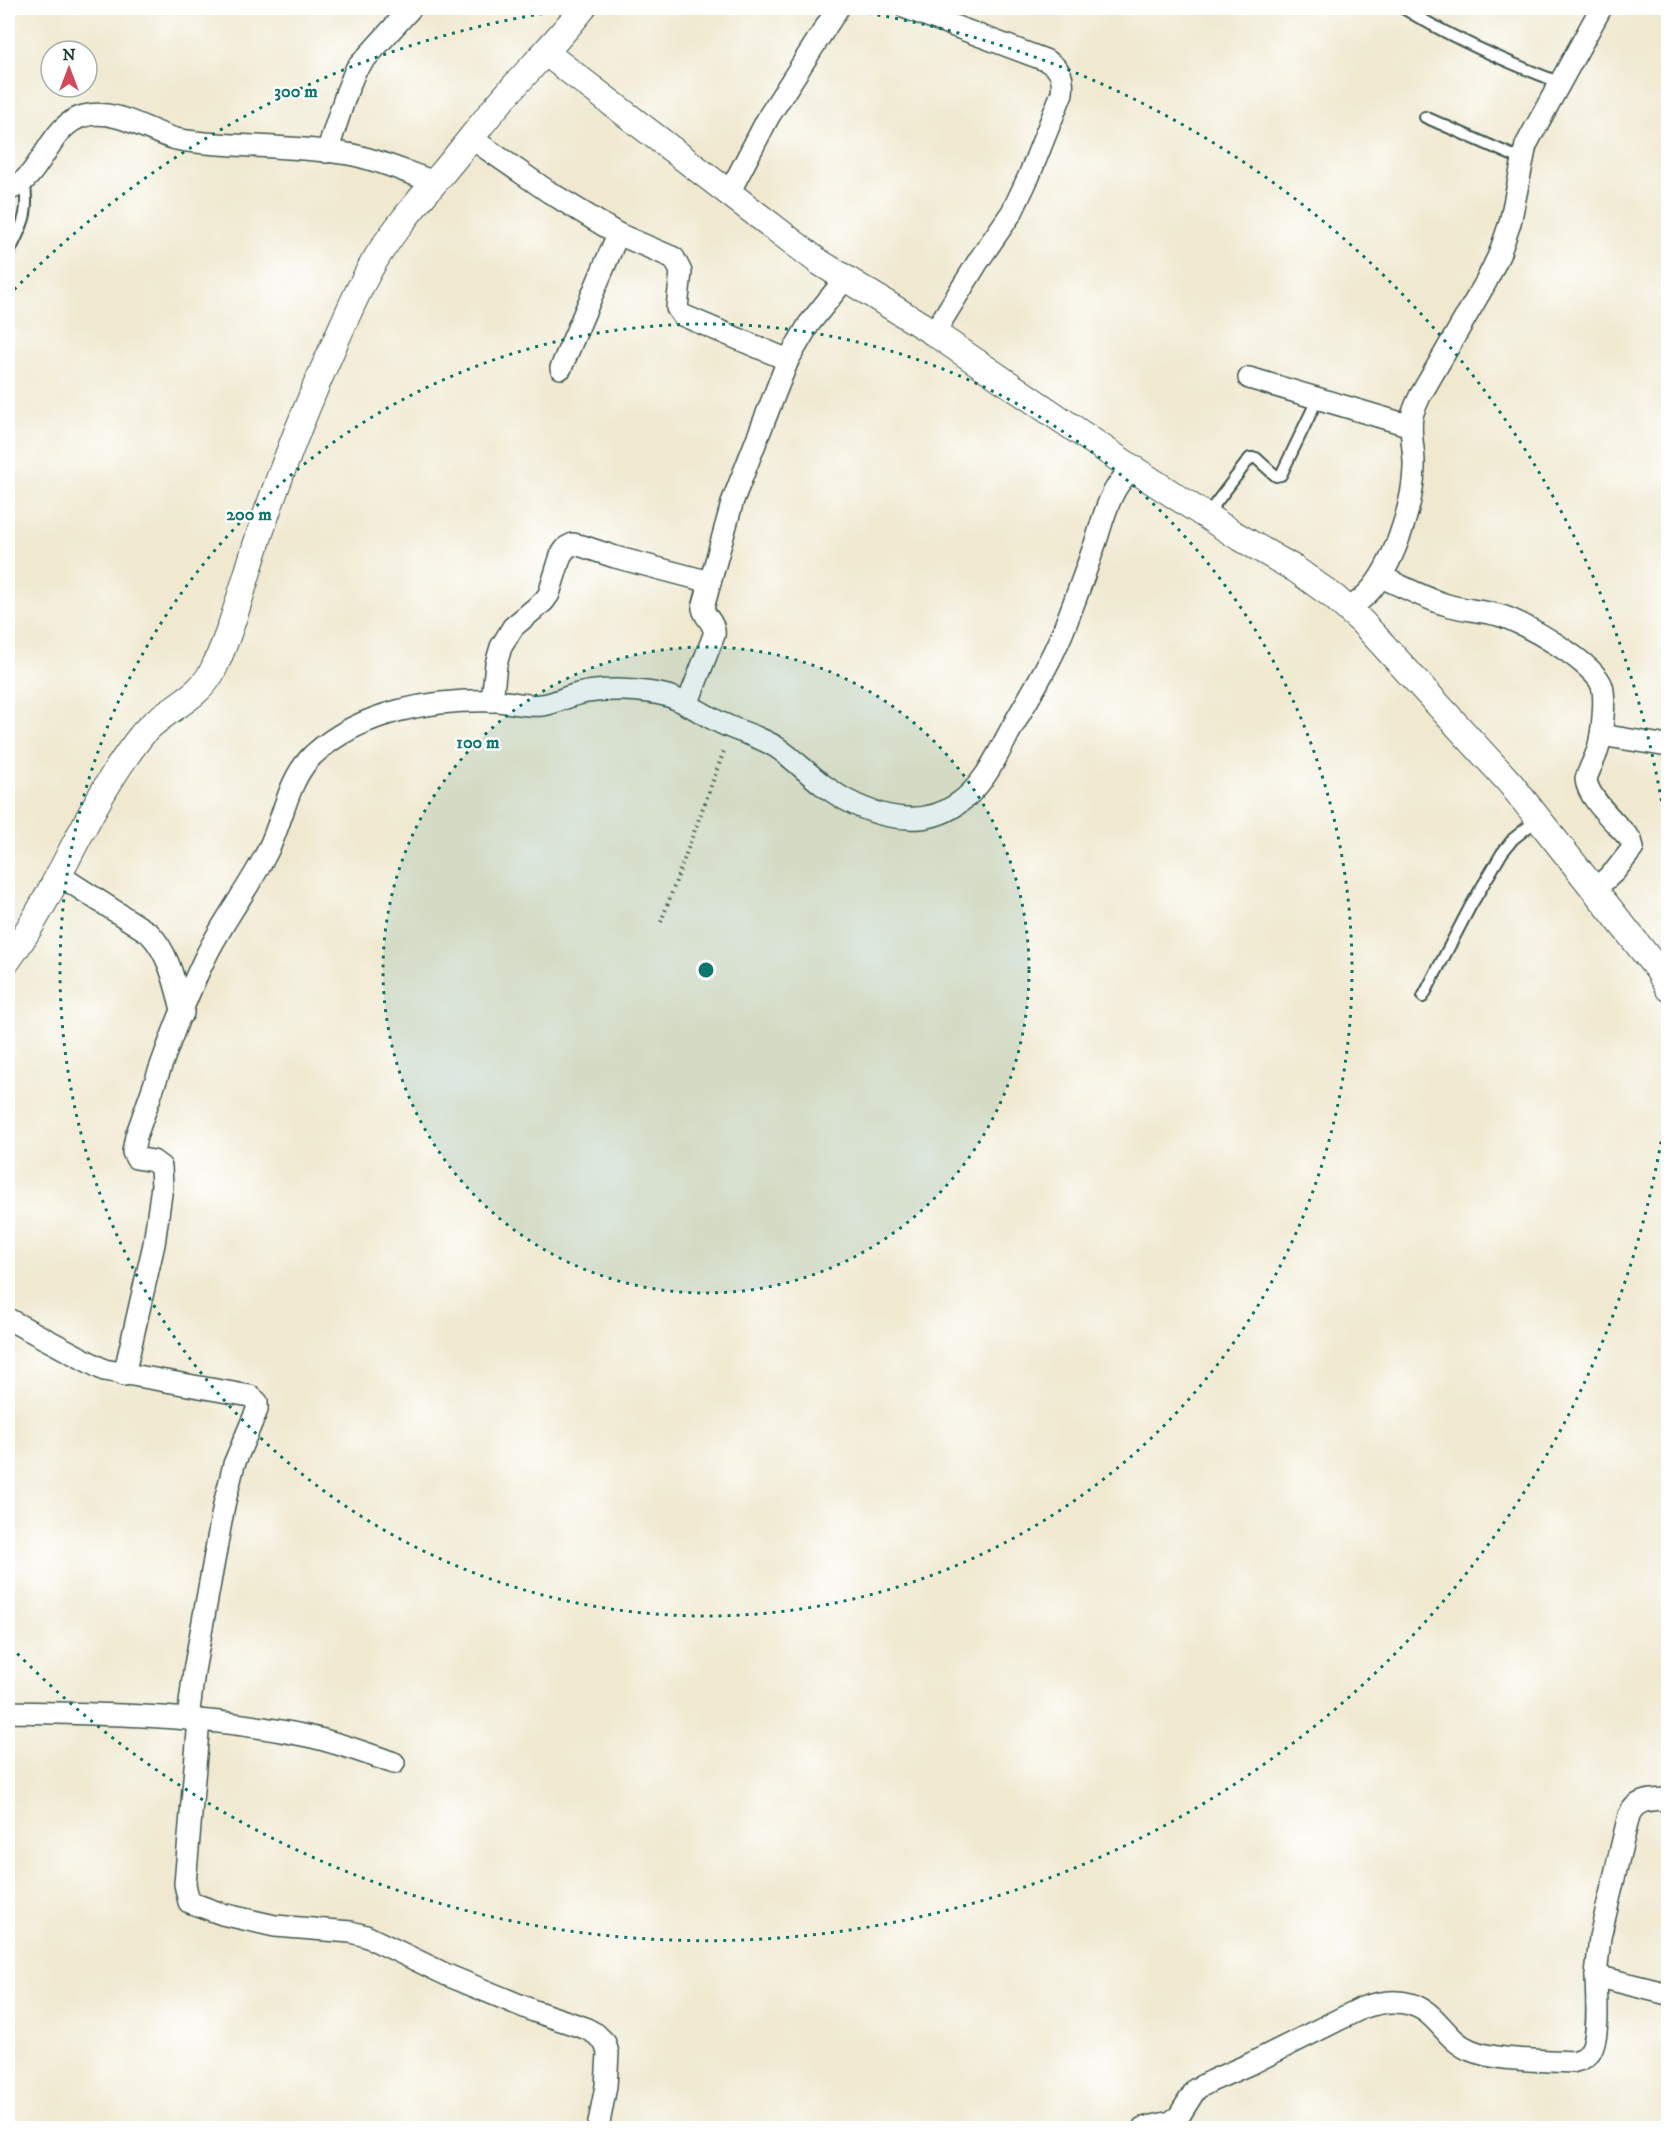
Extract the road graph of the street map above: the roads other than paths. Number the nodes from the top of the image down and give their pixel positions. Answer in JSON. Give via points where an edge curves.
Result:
{"nodes":[{"id":1,"x":411,"y":8,"type":"edge"},
{"id":2,"x":583,"y":8,"type":"edge"},
{"id":3,"x":838,"y":8,"type":"edge"},
{"id":4,"x":906,"y":8,"type":"edge"},
{"id":5,"x":1403,"y":8,"type":"edge"},
{"id":6,"x":1601,"y":8,"type":"edge"},
{"id":7,"x":546,"y":52,"type":"junction"},
{"id":8,"x":1561,"y":83,"type":"junction"},
{"id":9,"x":1425,"y":117,"type":"dead end"},
{"id":10,"x":471,"y":138,"type":"junction"},
{"id":11,"x":327,"y":152,"type":"junction"},
{"id":12,"x":1522,"y":160,"type":"junction"},
{"id":13,"x":435,"y":183,"type":"junction"},
{"id":14,"x":16,"y":185,"type":"edge"},
{"id":15,"x":729,"y":193,"type":"junction"},
{"id":16,"x":618,"y":234,"type":"junction"},
{"id":17,"x":8,"y":255,"type":"edge"},
{"id":18,"x":845,"y":279,"type":"junction"},
{"id":19,"x":934,"y":333,"type":"junction"},
{"id":20,"x":788,"y":360,"type":"junction"},
{"id":21,"x":561,"y":368,"type":"dead end"},
{"id":22,"x":1249,"y":378,"type":"dead end"},
{"id":23,"x":1318,"y":398,"type":"junction"},
{"id":24,"x":1411,"y":426,"type":"junction"},
{"id":25,"x":1132,"y":468,"type":"junction"},
{"id":26,"x":1212,"y":507,"type":"junction"},
{"id":27,"x":710,"y":582,"type":"junction"},
{"id":28,"x":1368,"y":591,"type":"junction"},
{"id":29,"x":492,"y":701,"type":"junction"},
{"id":30,"x":687,"y":705,"type":"junction"},
{"id":31,"x":1601,"y":735,"type":"junction"},
{"id":32,"x":1668,"y":746,"type":"edge"},
{"id":33,"x":1539,"y":819,"type":"junction"},
{"id":34,"x":59,"y":875,"type":"junction"},
{"id":35,"x":1595,"y":889,"type":"junction"},
{"id":36,"x":8,"y":960,"type":"edge"},
{"id":37,"x":1668,"y":987,"type":"edge"},
{"id":38,"x":1423,"y":997,"type":"dead end"},
{"id":39,"x":183,"y":1013,"type":"junction"},
{"id":40,"x":8,"y":1319,"type":"edge"},
{"id":41,"x":124,"y":1375,"type":"junction"},
{"id":42,"x":8,"y":1712,"type":"edge"},
{"id":43,"x":194,"y":1720,"type":"junction"},
{"id":44,"x":394,"y":1763,"type":"dead end"},
{"id":45,"x":1668,"y":1799,"type":"edge"},
{"id":46,"x":1596,"y":1976,"type":"junction"},
{"id":47,"x":1668,"y":1994,"type":"edge"},
{"id":48,"x":1183,"y":2122,"type":"edge"},
{"id":49,"x":598,"y":2128,"type":"edge"},
{"id":50,"x":1143,"y":2128,"type":"edge"}],
"edges":[{"from":1,"to":11,"type":"street","via":[[356,69]]},
{"from":2,"to":7,"type":"street"},
{"from":3,"to":15,"type":"street","via":[[769,116]]},
{"from":4,"to":19,"type":"street","via":[[1045,60],[1056,66],[1063,83],[1020,196]]},
{"from":5,"to":8,"type":"lane","via":[[1491,55]]},
{"from":6,"to":8,"type":"street"},
{"from":7,"to":10,"type":"street"},
{"from":7,"to":15,"type":"street"},
{"from":8,"to":12,"type":"street","via":[[1526,145]]},
{"from":9,"to":12,"type":"lane"},
{"from":10,"to":13,"type":"street"},
{"from":10,"to":16,"type":"street"},
{"from":11,"to":13,"type":"street","via":[[368,158]]},
{"from":11,"to":14,"type":"street","via":[[198,142],[120,117],[86,115],[63,129]]},
{"from":12,"to":24,"type":"street","via":[[1510,223],[1499,255],[1420,396]]},
{"from":13,"to":34,"type":"street","via":[[377,257],[356,294],[313,390],[212,672],[191,698],[141,735],[100,797]]},
{"from":14,"to":17,"type":"lane","via":[[27,209]]},
{"from":15,"to":18,"type":"street"},
{"from":16,"to":20,"type":"street","via":[[674,258],[681,272],[677,308],[682,315]]},
{"from":16,"to":21,"type":"street"},
{"from":18,"to":19,"type":"street"},
{"from":18,"to":20,"type":"street","via":[[808,324]]},
{"from":19,"to":25,"type":"street"},
{"from":20,"to":27,"type":"street","via":[[734,500]]},
{"from":22,"to":23,"type":"street"},
{"from":23,"to":24,"type":"street"},
{"from":23,"to":26,"type":"lane","via":[[1280,476],[1252,457]]},
{"from":24,"to":28,"type":"street","via":[[1414,485],[1399,537]]},
{"from":25,"to":26,"type":"street"},
{"from":25,"to":30,"type":"street","via":[[1111,497],[1064,630],[1047,665],[985,776],[956,806],[916,819],[887,816],[857,806],[826,787],[780,749]]},
{"from":26,"to":28,"type":"street","via":[[1334,597]]},
{"from":27,"to":29,"type":"street","via":[[577,545],[567,547],[549,594],[513,627],[501,647]]},
{"from":27,"to":30,"type":"street","via":[[703,608],[714,625],[714,635]]},
{"from":28,"to":31,"type":"street","via":[[1498,615],[1533,630],[1593,672],[1602,686]]},
{"from":28,"to":33,"type":"street","via":[[1362,622]]},
{"from":29,"to":30,"type":"street","via":[[537,706],[580,693],[619,691],[665,695]]},
{"from":29,"to":39,"type":"street","via":[[434,704],[384,714],[355,727],[313,756],[301,769],[267,854],[202,963]]},
{"from":31,"to":32,"type":"street"},
{"from":31,"to":35,"type":"street","via":[[1586,779],[1587,790],[1631,840],[1633,851]]},
{"from":33,"to":35,"type":"street"},
{"from":33,"to":38,"type":"lane","via":[[1502,853]]},
{"from":34,"to":36,"type":"street"},
{"from":34,"to":39,"type":"street","via":[[158,942]]},
{"from":35,"to":37,"type":"street"},
{"from":39,"to":41,"type":"street","via":[[133,1146],[136,1158],[161,1167],[162,1186],[154,1244]]},
{"from":40,"to":41,"type":"street","via":[[92,1365]]},
{"from":41,"to":43,"type":"street","via":[[250,1396],[258,1406],[234,1464],[224,1505],[194,1671]]},
{"from":42,"to":43,"type":"street","via":[[154,1715]]},
{"from":43,"to":44,"type":"street","via":[[309,1736]]},
{"from":43,"to":49,"type":"street","via":[[184,1884],[189,1902],[275,1926],[366,1936],[447,1975],[596,2034],[608,2053]]},
{"from":45,"to":46,"type":"street","via":[[1643,1801],[1629,1815],[1600,1937]]},
{"from":46,"to":47,"type":"street"},
{"from":46,"to":48,"type":"street","via":[[1596,2031],[1589,2054],[1582,2059],[1572,2062],[1471,2051],[1457,2043],[1426,2011],[1413,2005],[1379,2001],[1196,2089]]},
{"from":48,"to":50,"type":"street"}]}
